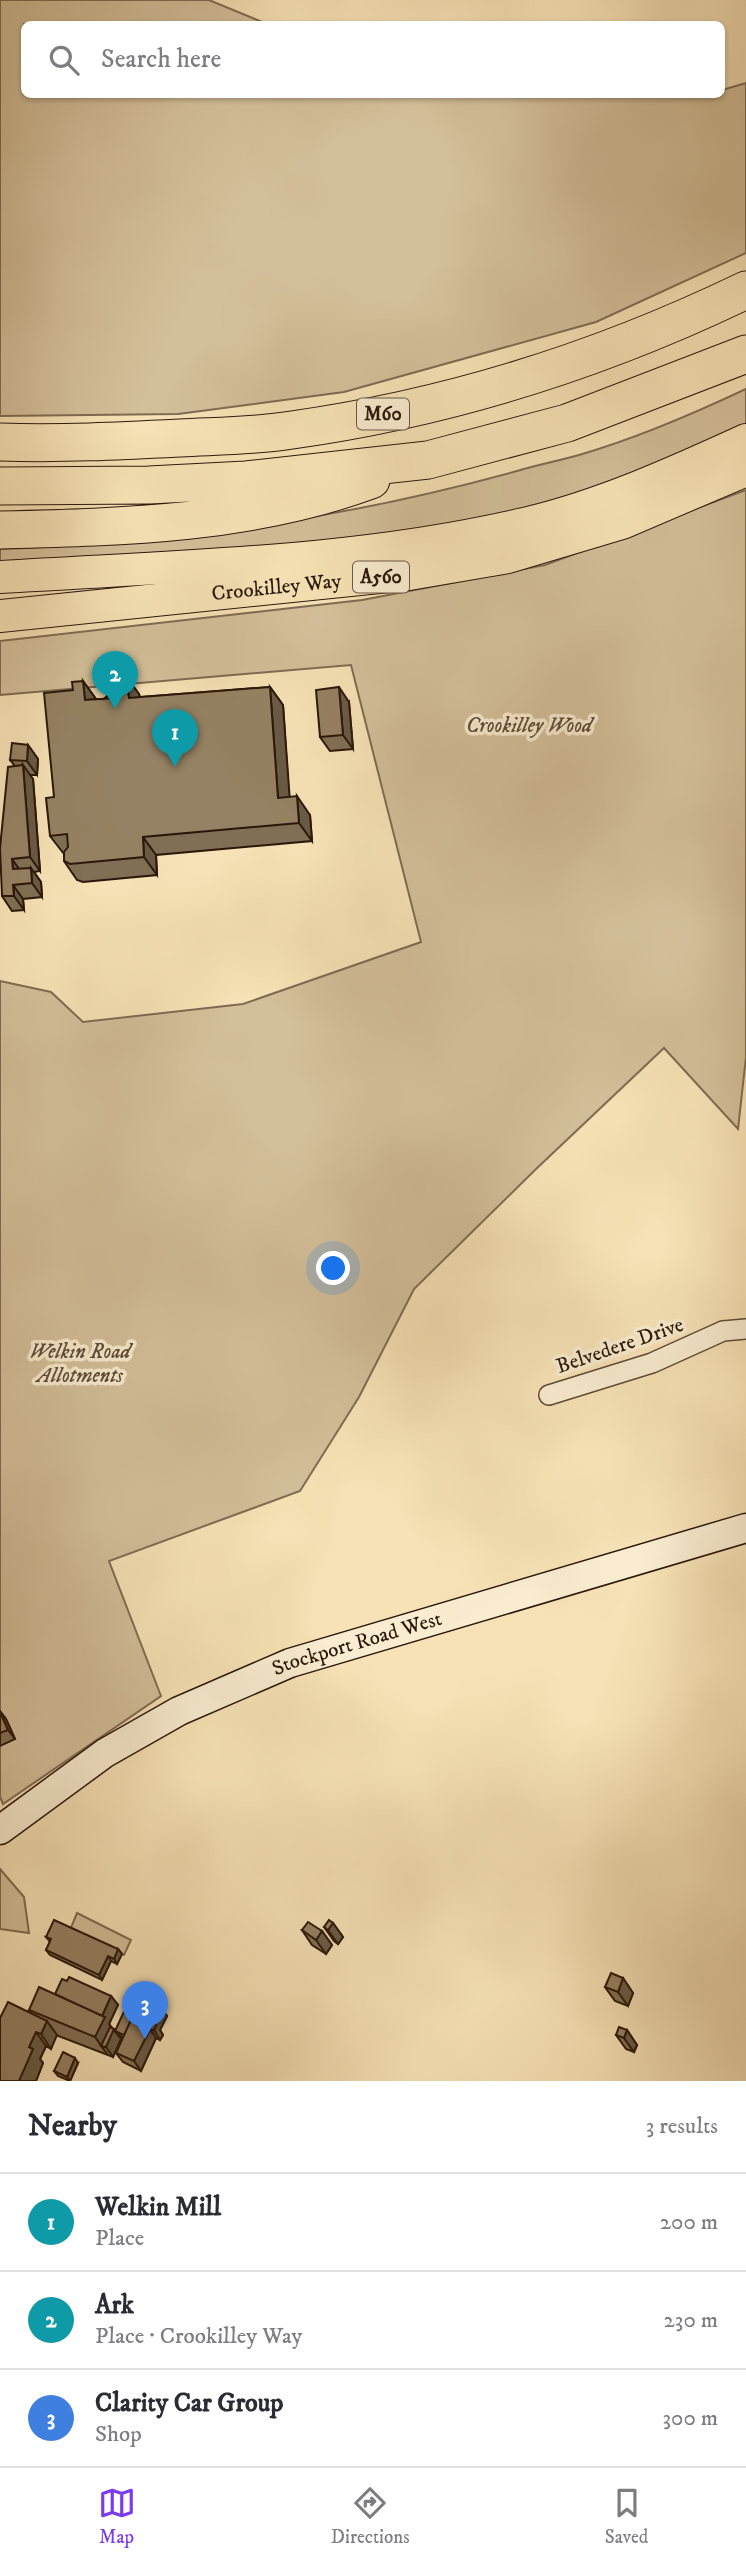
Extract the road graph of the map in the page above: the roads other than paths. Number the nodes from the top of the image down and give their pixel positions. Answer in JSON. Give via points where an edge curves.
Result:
{"nodes":[{"id":1,"x":746,"y":290,"type":"edge"},
{"id":2,"x":746,"y":354,"type":"edge"},
{"id":3,"x":746,"y":440,"type":"edge"},
{"id":4,"x":0,"y":442,"type":"edge"},
{"id":5,"x":428,"y":460,"type":"junction"},
{"id":6,"x":746,"y":470,"type":"edge"},
{"id":7,"x":0,"y":486,"type":"edge"},
{"id":8,"x":0,"y":530,"type":"edge"},
{"id":9,"x":0,"y":577,"type":"edge"},
{"id":10,"x":0,"y":616,"type":"edge"},
{"id":11,"x":746,"y":1329,"type":"edge"},
{"id":12,"x":549,"y":1395,"type":"dead end"},
{"id":13,"x":746,"y":1528,"type":"edge"},
{"id":14,"x":0,"y":1830,"type":"edge"}],
"edges":[{"from":1,"to":4,"type":"highway","number":"M60","via":[[605,351],[489,388],[365,419],[240,435]]},
{"from":2,"to":5,"type":"highway","via":[[567,423]]},
{"from":3,"to":9,"type":"main road","name":"Crookilley Way","number":"A560","via":[[615,495],[530,522],[446,540],[306,558]]},
{"from":5,"to":7,"type":"highway","via":[[246,480]]},
{"from":5,"to":8,"type":"highway","via":[[288,506],[127,527]]},
{"from":6,"to":10,"type":"main road","name":"Crookilley Way","number":"A560","via":[[622,523],[508,557],[409,574]]},
{"from":11,"to":12,"type":"street","name":"Belvedere Drive","via":[[723,1331],[652,1363]]},
{"from":13,"to":14,"type":"main road","name":"Stockport Road West","via":[[290,1663],[179,1711],[105,1752]]}]}
